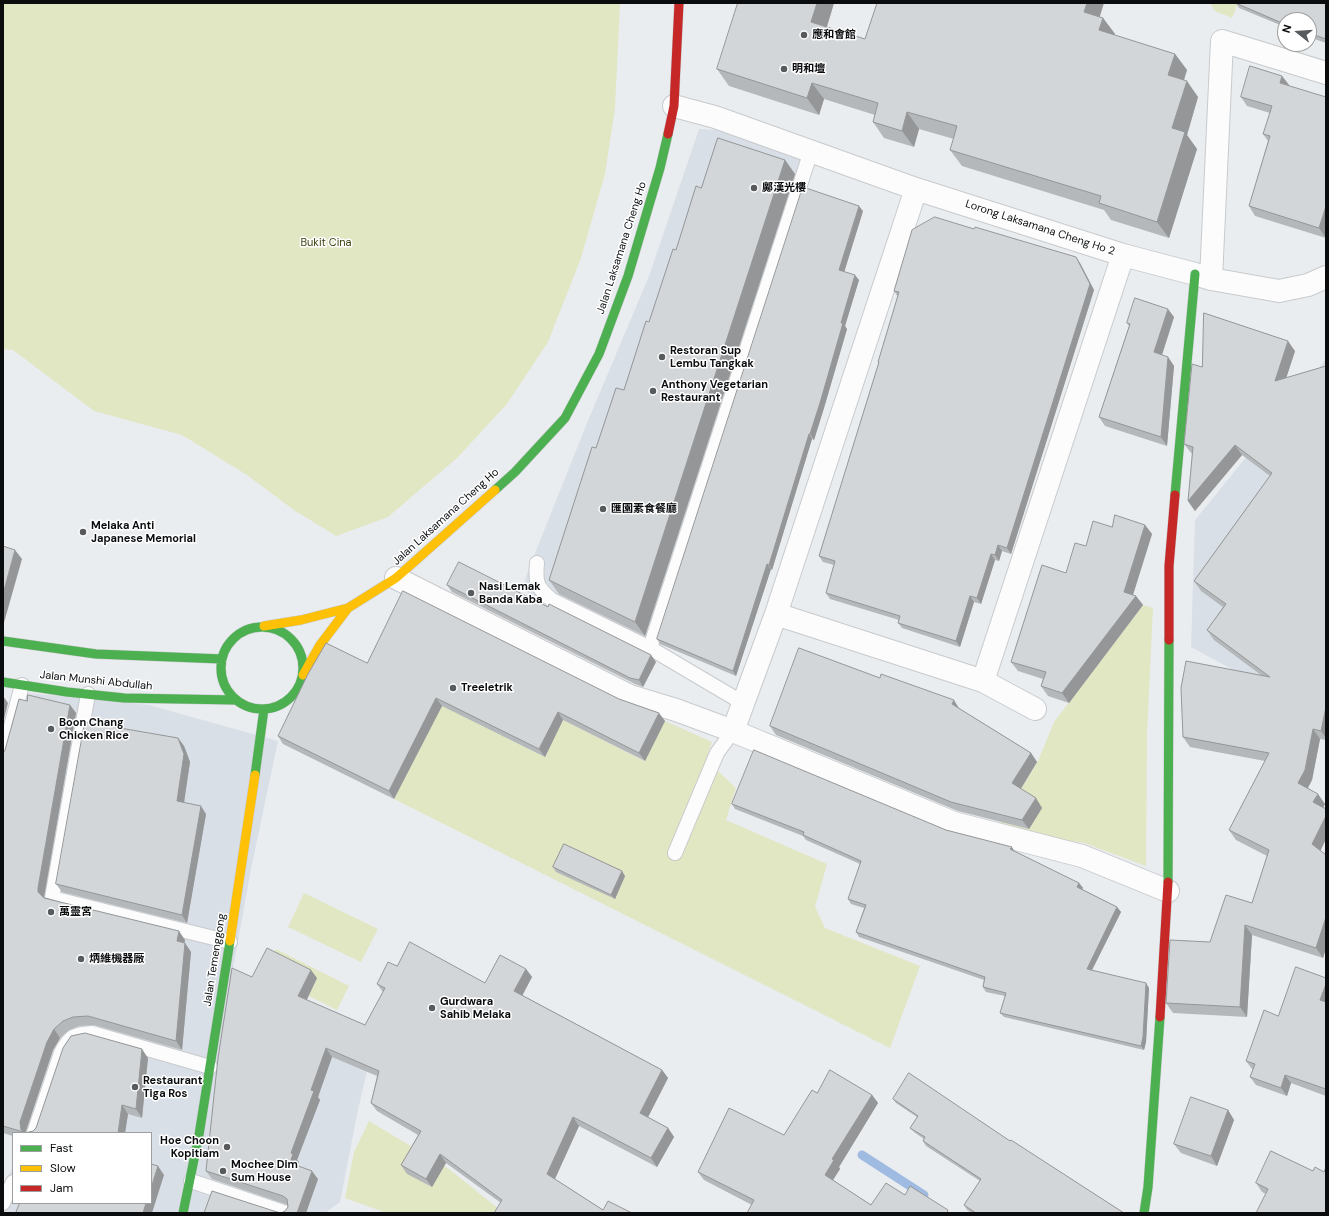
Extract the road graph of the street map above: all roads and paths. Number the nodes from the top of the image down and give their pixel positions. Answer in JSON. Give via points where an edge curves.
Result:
{"nodes":[{"id":1,"x":678,"y":3,"type":"edge"},
{"id":2,"x":1326,"y":73,"type":"edge"},
{"id":3,"x":674,"y":106,"type":"junction"},
{"id":4,"x":811,"y":151,"type":"junction"},
{"id":5,"x":916,"y":189,"type":"junction"},
{"id":6,"x":1123,"y":255,"type":"junction"},
{"id":7,"x":1203,"y":276,"type":"junction"},
{"id":8,"x":1326,"y":277,"type":"edge"},
{"id":9,"x":537,"y":563,"type":"dead end"},
{"id":10,"x":396,"y":578,"type":"junction"},
{"id":11,"x":348,"y":608,"type":"junction"},
{"id":12,"x":776,"y":614,"type":"junction"},
{"id":13,"x":264,"y":626,"type":"junction"},
{"id":14,"x":3,"y":641,"type":"edge"},
{"id":15,"x":650,"y":648,"type":"junction"},
{"id":16,"x":222,"y":659,"type":"junction"},
{"id":17,"x":303,"y":675,"type":"junction"},
{"id":18,"x":3,"y":682,"type":"edge"},
{"id":19,"x":983,"y":682,"type":"junction"},
{"id":20,"x":22,"y":685,"type":"junction"},
{"id":21,"x":88,"y":694,"type":"junction"},
{"id":22,"x":236,"y":700,"type":"junction"},
{"id":23,"x":743,"y":703,"type":"junction"},
{"id":24,"x":1035,"y":709,"type":"dead end"},
{"id":25,"x":264,"y":710,"type":"junction"},
{"id":26,"x":733,"y":731,"type":"junction"},
{"id":27,"x":3,"y":756,"type":"edge"},
{"id":28,"x":675,"y":853,"type":"dead end"},
{"id":29,"x":1168,"y":891,"type":"junction"},
{"id":30,"x":230,"y":942,"type":"junction"},
{"id":31,"x":210,"y":1068,"type":"junction"},
{"id":32,"x":34,"y":1132,"type":"edge"},
{"id":33,"x":191,"y":1181,"type":"junction"},
{"id":34,"x":12,"y":1184,"type":"edge"},
{"id":35,"x":3,"y":1203,"type":"edge"},
{"id":36,"x":183,"y":1213,"type":"edge"},
{"id":37,"x":286,"y":1213,"type":"edge"},
{"id":38,"x":1144,"y":1213,"type":"edge"}],
"edges":[{"from":1,"to":3,"type":"main road","name":"Jalan Laksamana Cheng Ho"},
{"from":2,"to":7,"type":"street","via":[[1222,40]]},
{"from":3,"to":4,"type":"street","name":"Lorong Laksamana Cheng Ho 2","via":[[715,117]]},
{"from":3,"to":10,"type":"main road","name":"Jalan Laksamana Cheng Ho","via":[[660,168],[628,276],[599,354],[565,418],[515,472]]},
{"from":4,"to":5,"type":"street","name":"Lorong Laksamana Cheng Ho 2"},
{"from":4,"to":15,"type":"lane"},
{"from":5,"to":6,"type":"street","name":"Lorong Laksamana Cheng Ho 2"},
{"from":5,"to":12,"type":"street"},
{"from":6,"to":7,"type":"street","name":"Lorong Laksamana Cheng Ho 2"},
{"from":6,"to":19,"type":"street"},
{"from":7,"to":8,"type":"street","name":"Lorong Laksamana Cheng Ho 2","via":[[1279,291],[1308,285]]},
{"from":7,"to":29,"type":"main road","via":[[1169,566]]},
{"from":9,"to":15,"type":"lane","via":[[536,578],[542,591],[552,600]]},
{"from":10,"to":11,"type":"main road","name":"Jalan Laksamana Cheng Ho"},
{"from":10,"to":26,"type":"street","via":[[630,696]]},
{"from":11,"to":13,"type":"main road","name":"Jalan Laksamana Cheng Ho"},
{"from":11,"to":17,"type":"main road","name":"Jalan Laksamana Cheng Ho","via":[[320,645]]},
{"from":12,"to":19,"type":"street"},
{"from":12,"to":23,"type":"street"},
{"from":13,"to":16,"type":"main road","via":[[250,628],[237,635],[227,645]]},
{"from":13,"to":17,"type":"main road","via":[[278,629],[290,636],[299,647]]},
{"from":14,"to":16,"type":"main road","via":[[96,654]]},
{"from":15,"to":23,"type":"lane"},
{"from":16,"to":22,"type":"main road","via":[[223,681]]},
{"from":17,"to":25,"type":"main road","via":[[300,686],[293,696],[275,708]]},
{"from":18,"to":20,"type":"main road","name":"Jalan Munshi Abdullah"},
{"from":19,"to":24,"type":"street"},
{"from":20,"to":21,"type":"main road","name":"Jalan Munshi Abdullah"},
{"from":20,"to":27,"type":"lane"},
{"from":21,"to":22,"type":"main road","name":"Jalan Munshi Abdullah","via":[[124,698]]},
{"from":21,"to":30,"type":"lane","via":[[52,898]]},
{"from":22,"to":25,"type":"main road","via":[[244,706]]},
{"from":23,"to":26,"type":"street"},
{"from":25,"to":30,"type":"main road","name":"Jalan Temenggong"},
{"from":26,"to":28,"type":"lane","via":[[717,753]]},
{"from":26,"to":29,"type":"street","via":[[954,823],[1082,856]]},
{"from":29,"to":38,"type":"main road","via":[[1156,1083]]},
{"from":30,"to":31,"type":"main road","name":"Jalan Temenggong"},
{"from":31,"to":32,"type":"lane","via":[[92,1033],[78,1034],[67,1041],[61,1053]]},
{"from":31,"to":33,"type":"main road","name":"Jalan Temenggong"},
{"from":33,"to":36,"type":"main road","name":"Jalan Temenggong"},
{"from":33,"to":37,"type":"lane"},
{"from":34,"to":35,"type":"lane"}]}
